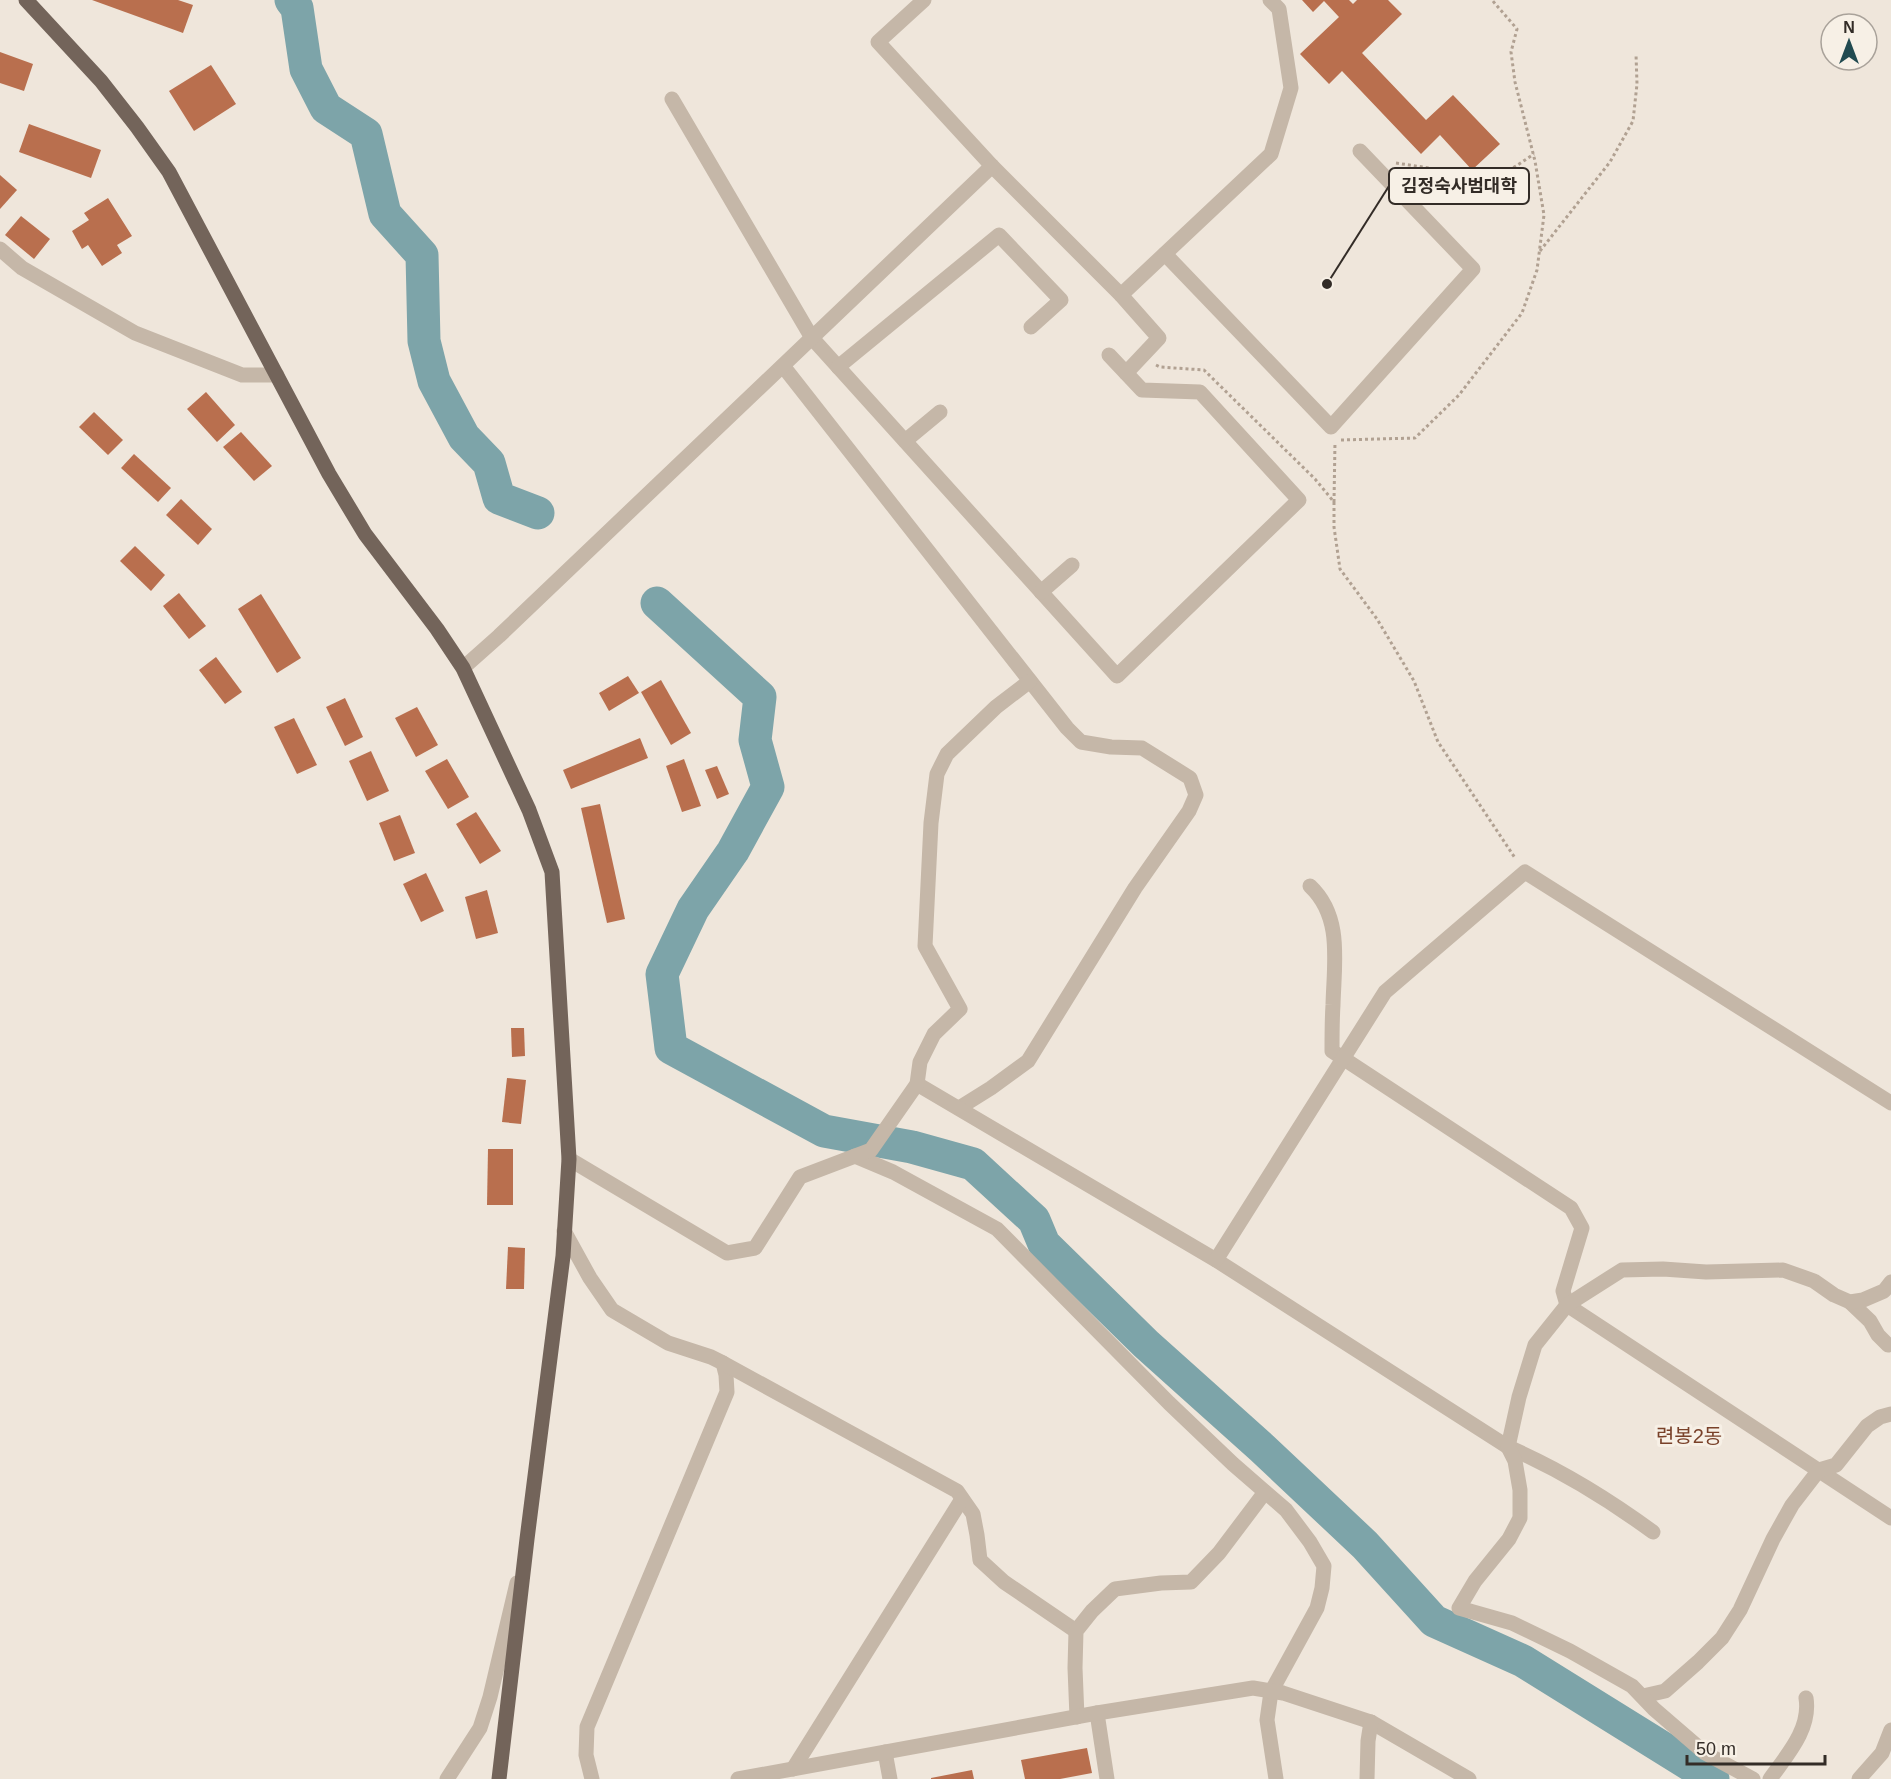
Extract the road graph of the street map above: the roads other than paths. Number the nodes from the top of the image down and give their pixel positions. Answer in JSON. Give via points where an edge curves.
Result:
{"nodes":[{"id":1,"x":26,"y":0,"type":"edge"},
{"id":2,"x":924,"y":0,"type":"edge"},
{"id":3,"x":1270,"y":0,"type":"edge"},
{"id":4,"x":672,"y":99,"type":"dead end"},
{"id":5,"x":1360,"y":151,"type":"dead end"},
{"id":6,"x":992,"y":166,"type":"junction"},
{"id":7,"x":0,"y":249,"type":"edge"},
{"id":8,"x":1165,"y":254,"type":"junction"},
{"id":9,"x":1121,"y":295,"type":"junction"},
{"id":10,"x":1031,"y":327,"type":"dead end"},
{"id":11,"x":812,"y":338,"type":"junction"},
{"id":12,"x":1109,"y":355,"type":"dead end"},
{"id":13,"x":783,"y":366,"type":"junction"},
{"id":14,"x":838,"y":367,"type":"junction"},
{"id":15,"x":1126,"y":373,"type":"junction"},
{"id":16,"x":277,"y":375,"type":"junction"},
{"id":17,"x":939,"y":412,"type":"dead end"},
{"id":18,"x":905,"y":441,"type":"junction"},
{"id":19,"x":1072,"y":565,"type":"dead end"},
{"id":20,"x":1041,"y":592,"type":"junction"},
{"id":21,"x":463,"y":668,"type":"junction"},
{"id":22,"x":1030,"y":681,"type":"junction"},
{"id":23,"x":1310,"y":886,"type":"dead end"},
{"id":24,"x":1342,"y":1059,"type":"junction"},
{"id":25,"x":917,"y":1084,"type":"junction"},
{"id":26,"x":1891,"y":1103,"type":"edge"},
{"id":27,"x":959,"y":1108,"type":"junction"},
{"id":28,"x":855,"y":1156,"type":"junction"},
{"id":29,"x":569,"y":1159,"type":"junction"},
{"id":30,"x":564,"y":1232,"type":"junction"},
{"id":31,"x":1216,"y":1260,"type":"junction"},
{"id":32,"x":1891,"y":1282,"type":"edge"},
{"id":33,"x":1850,"y":1302,"type":"junction"},
{"id":34,"x":1568,"y":1305,"type":"junction"},
{"id":35,"x":1888,"y":1344,"type":"dead end"},
{"id":36,"x":723,"y":1363,"type":"junction"},
{"id":37,"x":1891,"y":1414,"type":"edge"},
{"id":38,"x":1508,"y":1447,"type":"junction"},
{"id":39,"x":1819,"y":1470,"type":"junction"},
{"id":40,"x":1265,"y":1492,"type":"junction"},
{"id":41,"x":962,"y":1499,"type":"junction"},
{"id":42,"x":1891,"y":1518,"type":"edge"},
{"id":43,"x":1653,"y":1532,"type":"dead end"},
{"id":44,"x":527,"y":1539,"type":"junction"},
{"id":45,"x":1076,"y":1631,"type":"junction"},
{"id":46,"x":1271,"y":1692,"type":"junction"},
{"id":47,"x":1643,"y":1696,"type":"junction"},
{"id":48,"x":1806,"y":1698,"type":"dead end"},
{"id":49,"x":1097,"y":1713,"type":"junction"},
{"id":50,"x":1077,"y":1717,"type":"junction"},
{"id":51,"x":1371,"y":1722,"type":"junction"},
{"id":52,"x":1891,"y":1730,"type":"edge"},
{"id":53,"x":885,"y":1752,"type":"junction"},
{"id":54,"x":793,"y":1769,"type":"junction"},
{"id":55,"x":591,"y":1778,"type":"edge"},
{"id":56,"x":447,"y":1779,"type":"edge"},
{"id":57,"x":499,"y":1779,"type":"edge"},
{"id":58,"x":738,"y":1779,"type":"edge"},
{"id":59,"x":890,"y":1779,"type":"edge"},
{"id":60,"x":1107,"y":1779,"type":"edge"},
{"id":61,"x":1276,"y":1779,"type":"edge"},
{"id":62,"x":1367,"y":1779,"type":"edge"},
{"id":63,"x":1469,"y":1779,"type":"edge"},
{"id":64,"x":1753,"y":1779,"type":"edge"},
{"id":65,"x":1770,"y":1779,"type":"edge"},
{"id":66,"x":1860,"y":1779,"type":"edge"}],
"edges":[{"from":1,"to":16,"type":"main road","via":[[101,81],[169,172]]},
{"from":2,"to":6,"type":"street","via":[[878,42]]},
{"from":3,"to":8,"type":"street","via":[[1279,9],[1291,88],[1271,154]]},
{"from":4,"to":11,"type":"street"},
{"from":5,"to":8,"type":"street","via":[[1473,269],[1331,427]]},
{"from":6,"to":9,"type":"street"},
{"from":6,"to":11,"type":"street"},
{"from":7,"to":16,"type":"street","via":[[22,268],[135,333],[242,375]]},
{"from":8,"to":9,"type":"street"},
{"from":9,"to":15,"type":"street","via":[[1159,338]]},
{"from":10,"to":14,"type":"street","via":[[1060,300],[999,235]]},
{"from":11,"to":13,"type":"street"},
{"from":11,"to":14,"type":"street"},
{"from":12,"to":15,"type":"street"},
{"from":13,"to":21,"type":"street"},
{"from":13,"to":22,"type":"street"},
{"from":14,"to":18,"type":"street"},
{"from":15,"to":20,"type":"street","via":[[1142,390],[1200,392],[1299,500],[1117,676]]},
{"from":16,"to":21,"type":"main road","via":[[365,534]]},
{"from":17,"to":18,"type":"street"},
{"from":18,"to":20,"type":"street"},
{"from":19,"to":20,"type":"street"},
{"from":21,"to":29,"type":"main road","via":[[529,810],[552,872]]},
{"from":22,"to":25,"type":"street","via":[[996,706],[947,754],[937,774],[925,946],[960,1009],[934,1034],[920,1062]]},
{"from":22,"to":27,"type":"street","via":[[1081,742],[1142,748],[1190,778],[1196,795],[1028,1061]]},
{"from":23,"to":24,"type":"street","via":[[1322,897],[1331,921],[1335,945],[1332,1052]]},
{"from":24,"to":26,"type":"street","via":[[1385,992],[1525,872]]},
{"from":24,"to":31,"type":"street"},
{"from":24,"to":34,"type":"street","via":[[1571,1208],[1582,1228],[1563,1291]]},
{"from":25,"to":27,"type":"street"},
{"from":25,"to":28,"type":"street","via":[[871,1150]]},
{"from":27,"to":31,"type":"street"},
{"from":28,"to":29,"type":"street","via":[[800,1177],[755,1248],[727,1253]]},
{"from":28,"to":40,"type":"street","via":[[893,1172],[997,1229],[1169,1403]]},
{"from":29,"to":30,"type":"main road"},
{"from":30,"to":36,"type":"street","via":[[612,1310],[668,1343]]},
{"from":30,"to":44,"type":"main road"},
{"from":31,"to":38,"type":"street"},
{"from":32,"to":33,"type":"street","via":[[1884,1291]]},
{"from":33,"to":34,"type":"street","via":[[1814,1281],[1784,1270],[1663,1269],[1622,1270]]},
{"from":33,"to":35,"type":"street"},
{"from":34,"to":38,"type":"street","via":[[1535,1344]]},
{"from":34,"to":39,"type":"street"},
{"from":36,"to":41,"type":"street","via":[[957,1491]]},
{"from":36,"to":55,"type":"street","via":[[727,1392],[588,1727],[586,1755]]},
{"from":37,"to":39,"type":"street","via":[[1868,1426],[1836,1465]]},
{"from":38,"to":43,"type":"street","via":[[1614,1503]]},
{"from":38,"to":47,"type":"street","via":[[1520,1490],[1520,1518],[1459,1608],[1512,1623],[1570,1651]]},
{"from":39,"to":42,"type":"street"},
{"from":39,"to":47,"type":"street","via":[[1792,1505],[1722,1638],[1665,1691]]},
{"from":40,"to":45,"type":"street","via":[[1219,1553],[1191,1582],[1115,1589]]},
{"from":40,"to":46,"type":"street","via":[[1286,1510],[1324,1566],[1317,1608]]},
{"from":41,"to":45,"type":"street","via":[[973,1514],[980,1560],[1004,1582]]},
{"from":41,"to":54,"type":"street"},
{"from":44,"to":56,"type":"street","via":[[487,1708],[480,1728]]},
{"from":44,"to":57,"type":"main road"},
{"from":45,"to":50,"type":"street"},
{"from":46,"to":49,"type":"street","via":[[1253,1688]]},
{"from":46,"to":51,"type":"street"},
{"from":46,"to":61,"type":"street","via":[[1267,1720]]},
{"from":47,"to":64,"type":"street","via":[[1705,1753]]},
{"from":48,"to":65,"type":"street","via":[[1808,1707],[1801,1734]]},
{"from":49,"to":50,"type":"street"},
{"from":49,"to":60,"type":"street"},
{"from":50,"to":53,"type":"street"},
{"from":51,"to":62,"type":"street"},
{"from":51,"to":63,"type":"street"},
{"from":52,"to":66,"type":"street","via":[[1882,1753]]},
{"from":53,"to":54,"type":"street"},
{"from":53,"to":59,"type":"street"},
{"from":54,"to":58,"type":"street"}]}
